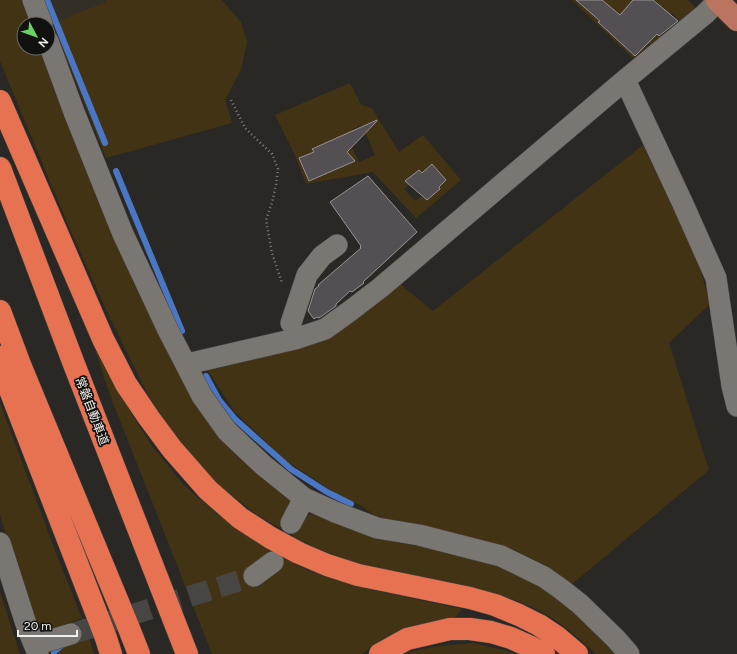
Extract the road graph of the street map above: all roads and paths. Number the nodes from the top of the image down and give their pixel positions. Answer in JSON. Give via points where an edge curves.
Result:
{"nodes":[{"id":1,"x":33,"y":0,"type":"edge"},
{"id":2,"x":718,"y":0,"type":"edge"},
{"id":3,"x":39,"y":16,"type":"edge"},
{"id":4,"x":737,"y":20,"type":"edge"},
{"id":5,"x":53,"y":56,"type":"edge"},
{"id":6,"x":625,"y":80,"type":"junction"},
{"id":7,"x":231,"y":100,"type":"dead end"},
{"id":8,"x":0,"y":101,"type":"edge"},
{"id":9,"x":0,"y":168,"type":"edge"},
{"id":10,"x":337,"y":245,"type":"dead end"},
{"id":11,"x":283,"y":287,"type":"dead end"},
{"id":12,"x":0,"y":311,"type":"edge"},
{"id":13,"x":291,"y":323,"type":"dead end"},
{"id":14,"x":0,"y":357,"type":"edge"},
{"id":15,"x":187,"y":364,"type":"junction"},
{"id":16,"x":737,"y":406,"type":"edge"},
{"id":17,"x":304,"y":498,"type":"junction"},
{"id":18,"x":291,"y":523,"type":"dead end"},
{"id":19,"x":0,"y":543,"type":"edge"},
{"id":20,"x":273,"y":562,"type":"dead end"},
{"id":21,"x":254,"y":576,"type":"tunnel mouth"},
{"id":22,"x":71,"y":634,"type":"tunnel mouth"},
{"id":23,"x":36,"y":649,"type":"edge"},
{"id":24,"x":111,"y":654,"type":"edge"},
{"id":25,"x":139,"y":654,"type":"edge"},
{"id":26,"x":187,"y":654,"type":"edge"},
{"id":27,"x":380,"y":654,"type":"edge"},
{"id":28,"x":544,"y":654,"type":"edge"},
{"id":29,"x":577,"y":654,"type":"edge"},
{"id":30,"x":629,"y":654,"type":"edge"}],
"edges":[{"from":1,"to":3,"type":"street"},
{"from":2,"to":4,"type":"main road"},
{"from":2,"to":6,"type":"street","via":[[706,13]]},
{"from":5,"to":15,"type":"street","via":[[123,234],[168,330]]},
{"from":6,"to":15,"type":"street","via":[[350,312],[325,328],[295,339]]},
{"from":6,"to":16,"type":"street","via":[[716,278],[730,379]]},
{"from":7,"to":11,"type":"path","via":[[245,128],[272,154],[278,169],[275,191],[266,220],[272,253]]},
{"from":8,"to":29,"type":"highway","via":[[103,339],[126,384],[172,450],[208,490],[240,518],[299,553],[358,575],[495,605],[539,625]]},
{"from":9,"to":26,"type":"highway","name":"常磐自動車道"},
{"from":10,"to":13,"type":"street","via":[[322,256],[307,275]]},
{"from":12,"to":25,"type":"highway"},
{"from":14,"to":24,"type":"highway","via":[[10,390]]},
{"from":15,"to":17,"type":"street","via":[[202,396],[227,431],[263,465]]},
{"from":17,"to":18,"type":"street"},
{"from":17,"to":30,"type":"street","via":[[377,528],[419,535],[501,556],[562,589]]},
{"from":19,"to":23,"type":"street"},
{"from":20,"to":21,"type":"street"},
{"from":22,"to":23,"type":"street"},
{"from":27,"to":28,"type":"highway","via":[[407,639],[450,630],[470,629],[511,638]]}]}
